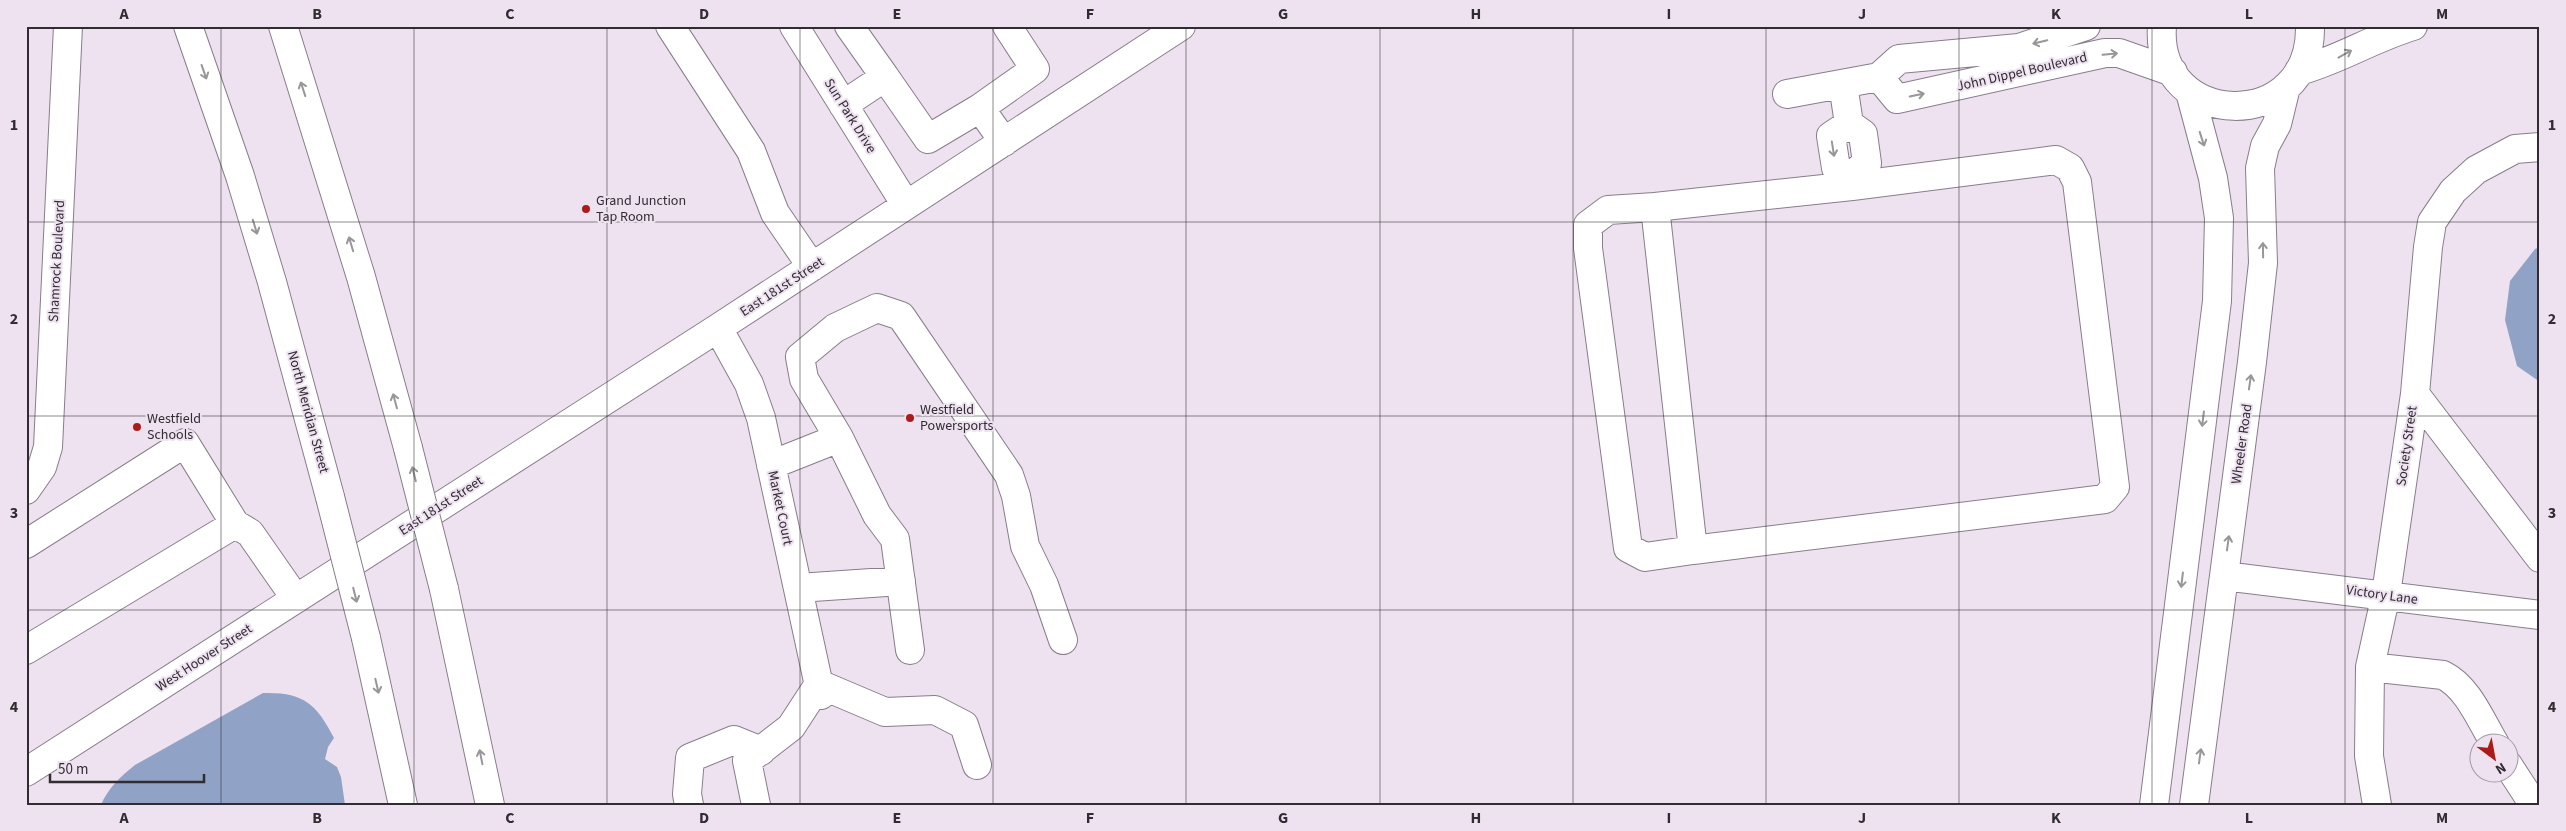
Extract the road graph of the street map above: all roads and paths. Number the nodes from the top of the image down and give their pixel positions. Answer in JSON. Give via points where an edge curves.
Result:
{"nodes":[{"id":1,"x":68,"y":26,"type":"edge"},
{"id":2,"x":188,"y":26,"type":"edge"},
{"id":3,"x":283,"y":26,"type":"edge"},
{"id":4,"x":670,"y":26,"type":"edge"},
{"id":5,"x":794,"y":26,"type":"edge"},
{"id":6,"x":849,"y":26,"type":"edge"},
{"id":7,"x":1006,"y":26,"type":"edge"},
{"id":8,"x":1181,"y":26,"type":"edge"},
{"id":9,"x":2086,"y":26,"type":"edge"},
{"id":10,"x":2162,"y":26,"type":"edge"},
{"id":11,"x":2310,"y":26,"type":"edge"},
{"id":12,"x":2413,"y":26,"type":"edge"},
{"id":13,"x":885,"y":77,"type":"junction"},
{"id":14,"x":1879,"y":77,"type":"junction"},
{"id":15,"x":2293,"y":79,"type":"junction"},
{"id":16,"x":2182,"y":82,"type":"junction"},
{"id":17,"x":1843,"y":84,"type":"junction"},
{"id":18,"x":1787,"y":94,"type":"dead end"},
{"id":19,"x":843,"y":105,"type":"junction"},
{"id":20,"x":980,"y":108,"type":"junction"},
{"id":21,"x":1004,"y":142,"type":"junction"},
{"id":22,"x":2540,"y":147,"type":"edge"},
{"id":23,"x":1851,"y":181,"type":"junction"},
{"id":24,"x":906,"y":205,"type":"junction"},
{"id":25,"x":1655,"y":207,"type":"junction"},
{"id":26,"x":812,"y":267,"type":"junction"},
{"id":27,"x":718,"y":328,"type":"junction"},
{"id":28,"x":2415,"y":394,"type":"junction"},
{"id":29,"x":839,"y":438,"type":"junction"},
{"id":30,"x":771,"y":465,"type":"junction"},
{"id":31,"x":26,"y":490,"type":"edge"},
{"id":32,"x":234,"y":524,"type":"junction"},
{"id":33,"x":26,"y":544,"type":"edge"},
{"id":34,"x":381,"y":545,"type":"joint"},
{"id":35,"x":1693,"y":550,"type":"junction"},
{"id":36,"x":2540,"y":558,"type":"edge"},
{"id":37,"x":2224,"y":576,"type":"junction"},
{"id":38,"x":901,"y":581,"type":"junction"},
{"id":39,"x":798,"y":588,"type":"junction"},
{"id":40,"x":2386,"y":594,"type":"junction"},
{"id":41,"x":296,"y":599,"type":"junction"},
{"id":42,"x":2540,"y":615,"type":"edge"},
{"id":43,"x":1063,"y":640,"type":"dead end"},
{"id":44,"x":26,"y":650,"type":"edge"},
{"id":45,"x":910,"y":650,"type":"dead end"},
{"id":46,"x":2370,"y":668,"type":"junction"},
{"id":47,"x":820,"y":689,"type":"junction"},
{"id":48,"x":2489,"y":734,"type":"edge"},
{"id":49,"x":761,"y":751,"type":"junction"},
{"id":50,"x":977,"y":765,"type":"dead end"},
{"id":51,"x":26,"y":772,"type":"edge"},
{"id":52,"x":2518,"y":780,"type":"edge"},
{"id":53,"x":403,"y":805,"type":"edge"},
{"id":54,"x":490,"y":805,"type":"edge"},
{"id":55,"x":689,"y":805,"type":"edge"},
{"id":56,"x":756,"y":805,"type":"edge"},
{"id":57,"x":2154,"y":805,"type":"edge"},
{"id":58,"x":2194,"y":805,"type":"edge"},
{"id":59,"x":2377,"y":805,"type":"edge"},
{"id":60,"x":2534,"y":805,"type":"edge"}],
"edges":[{"from":1,"to":31,"type":"main road","name":"Shamrock Boulevard","via":[[48,446],[42,467]]},
{"from":2,"to":53,"type":"main road","name":"North Meridian Street","one_way":true,"bridge":true,"via":[[243,185],[285,327],[366,638]]},
{"from":54,"to":3,"type":"main road","one_way":true,"bridge":true,"via":[[444,589],[408,448],[361,277]]},
{"from":4,"to":26,"type":"main road","via":[[752,151],[775,212]]},
{"from":5,"to":19,"type":"main road","name":"Sun Park Drive"},
{"from":6,"to":13,"type":"main road"},
{"from":7,"to":20,"type":"main road","via":[[1035,69]]},
{"from":8,"to":21,"type":"main road","name":"East 181st Street"},
{"from":9,"to":14,"type":"main road","name":"John Dippel Boulevard","one_way":true,"via":[[2019,48],[1899,59]]},
{"from":10,"to":16,"type":"main road","via":[[2163,48]]},
{"from":11,"to":15,"type":"main road","name":"Wheeler Road","via":[[2308,51]]},
{"from":15,"to":12,"type":"main road","one_way":true,"via":[[2381,36]]},
{"from":13,"to":19,"type":"main road"},
{"from":13,"to":20,"type":"main road","via":[[928,139]]},
{"from":14,"to":16,"type":"main road","name":"John Dippel Boulevard","one_way":true,"via":[[1897,99],[2119,53]]},
{"from":14,"to":17,"type":"main road"},
{"from":15,"to":16,"type":"main road","via":[[2266,101],[2240,107],[2214,104]]},
{"from":37,"to":15,"type":"main road","name":"Wheeler Road","one_way":true,"via":[[2263,263],[2260,168],[2265,146],[2277,124]]},
{"from":16,"to":57,"type":"main road","one_way":true,"via":[[2213,178],[2219,218],[2217,301]]},
{"from":17,"to":18,"type":"main road"},
{"from":17,"to":23,"type":"main road","via":[[1849,124],[1831,136],[1836,168]]},
{"from":19,"to":24,"type":"main road","name":"Sun Park Drive"},
{"from":20,"to":21,"type":"main road"},
{"from":21,"to":24,"type":"main road","name":"East 181st Street"},
{"from":22,"to":28,"type":"main road","name":"Society Street","via":[[2515,150],[2476,170],[2452,191],[2432,222]]},
{"from":23,"to":25,"type":"main road"},
{"from":23,"to":35,"type":"main road","via":[[2056,160],[2070,168],[2077,182],[2116,487],[2105,499],[2092,502]]},
{"from":24,"to":26,"type":"main road","name":"East 181st Street"},
{"from":25,"to":35,"type":"main road"},
{"from":25,"to":35,"type":"main road","via":[[1608,210],[1588,225],[1588,248],[1628,548],[1645,557]]},
{"from":26,"to":27,"type":"main road","name":"East 181st Street"},
{"from":27,"to":30,"type":"main road","name":"Market Court","via":[[749,384],[761,418]]},
{"from":27,"to":34,"type":"main road","name":"East 181st Street"},
{"from":28,"to":36,"type":"main road"},
{"from":28,"to":40,"type":"main road","name":"Society Street"},
{"from":29,"to":30,"type":"main road"},
{"from":29,"to":38,"type":"main road","via":[[877,515],[895,539]]},
{"from":29,"to":43,"type":"main road","via":[[804,379],[800,357],[835,328],[877,308],[901,316],[1009,475],[1025,546],[1044,585]]},
{"from":30,"to":39,"type":"main road","name":"Market Court"},
{"from":32,"to":33,"type":"main road","via":[[185,443]]},
{"from":32,"to":41,"type":"main road","via":[[250,533]]},
{"from":32,"to":44,"type":"main road"},
{"from":34,"to":41,"type":"main road","name":"West Hoover Street"},
{"from":37,"to":40,"type":"main road","name":"Victory Lane"},
{"from":58,"to":37,"type":"main road","name":"Wheeler Road","one_way":true},
{"from":38,"to":39,"type":"main road"},
{"from":38,"to":45,"type":"main road"},
{"from":39,"to":47,"type":"main road","name":"Market Court"},
{"from":40,"to":42,"type":"main road","name":"Victory Lane"},
{"from":40,"to":46,"type":"main road","name":"Society Street"},
{"from":41,"to":51,"type":"main road","name":"West Hoover Street"},
{"from":46,"to":48,"type":"main road","via":[[2443,675],[2463,692]]},
{"from":46,"to":59,"type":"main road","name":"Society Street","via":[[2369,756]]},
{"from":47,"to":49,"type":"main road","via":[[791,727]]},
{"from":47,"to":50,"type":"main road","via":[[884,712],[935,710],[964,725]]},
{"from":49,"to":55,"type":"main road","via":[[734,740],[690,758]]},
{"from":49,"to":56,"type":"main road","via":[[747,761]]},
{"from":52,"to":60,"type":"main road"}]}
